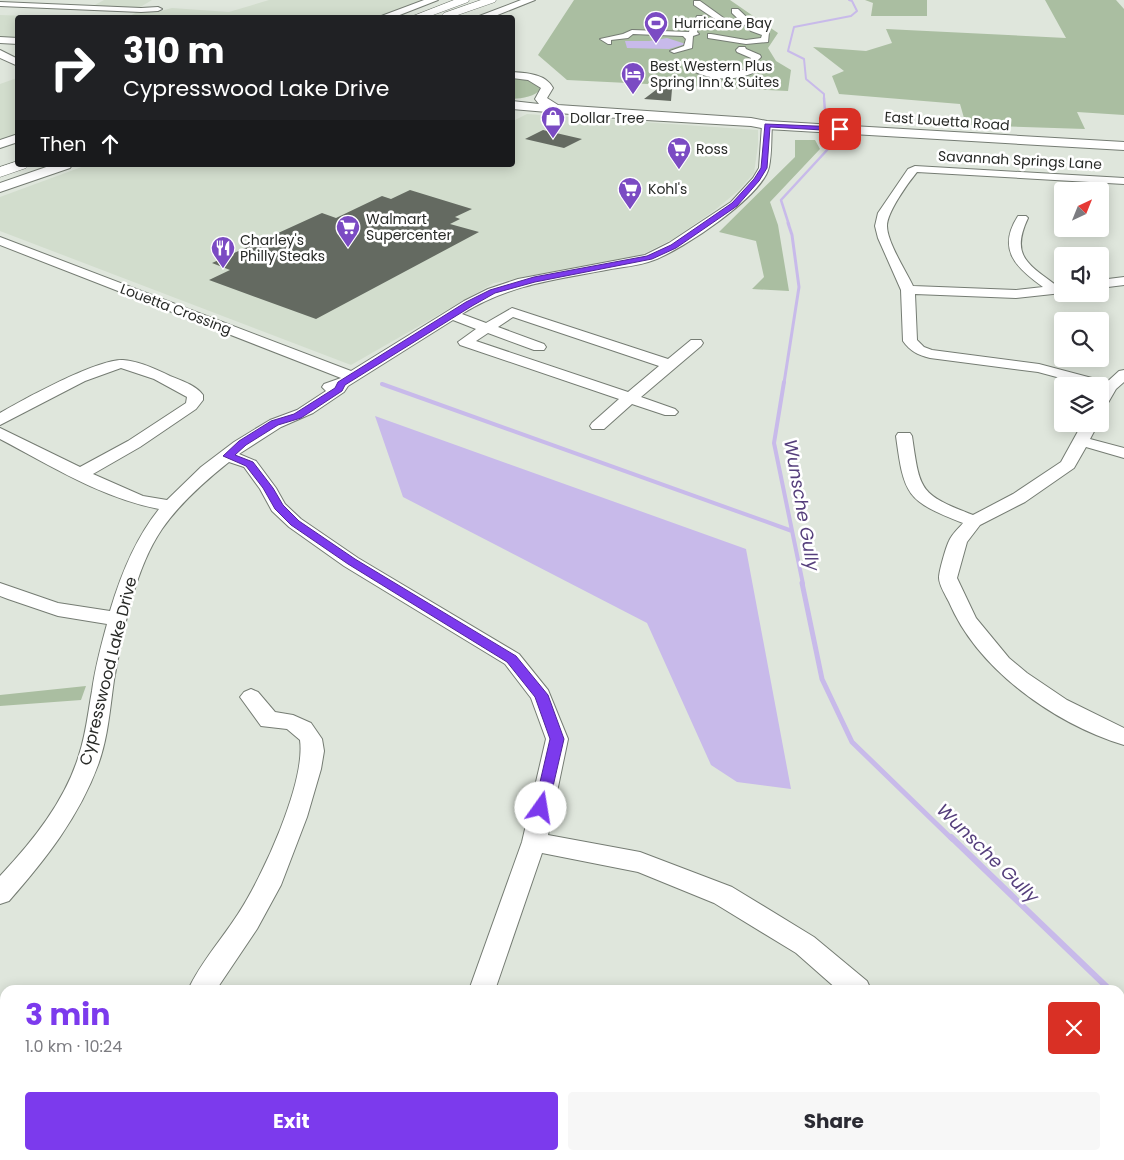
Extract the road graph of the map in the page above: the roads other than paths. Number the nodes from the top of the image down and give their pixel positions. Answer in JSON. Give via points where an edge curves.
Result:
{"nodes":[{"id":1,"x":102,"y":0,"type":"edge"},
{"id":2,"x":433,"y":0,"type":"edge"},
{"id":3,"x":464,"y":0,"type":"edge"},
{"id":4,"x":491,"y":0,"type":"edge"},
{"id":5,"x":530,"y":0,"type":"edge"},
{"id":6,"x":0,"y":1,"type":"edge"},
{"id":7,"x":697,"y":3,"type":"dead end"},
{"id":8,"x":87,"y":7,"type":"junction"},
{"id":9,"x":158,"y":9,"type":"dead end"},
{"id":10,"x":735,"y":11,"type":"dead end"},
{"id":11,"x":390,"y":15,"type":"edge"},
{"id":12,"x":422,"y":15,"type":"edge"},
{"id":13,"x":450,"y":15,"type":"edge"},
{"id":14,"x":488,"y":15,"type":"edge"},
{"id":15,"x":700,"y":18,"type":"dead end"},
{"id":16,"x":721,"y":19,"type":"dead end"},
{"id":17,"x":689,"y":34,"type":"junction"},
{"id":18,"x":736,"y":40,"type":"junction"},
{"id":19,"x":0,"y":42,"type":"edge"},
{"id":20,"x":608,"y":42,"type":"dead end"},
{"id":21,"x":15,"y":43,"type":"edge"},
{"id":22,"x":674,"y":51,"type":"dead end"},
{"id":23,"x":0,"y":53,"type":"edge"},
{"id":24,"x":15,"y":62,"type":"edge"},
{"id":25,"x":687,"y":64,"type":"dead end"},
{"id":26,"x":515,"y":75,"type":"edge"},
{"id":27,"x":543,"y":95,"type":"junction"},
{"id":28,"x":515,"y":102,"type":"edge"},
{"id":29,"x":515,"y":103,"type":"edge"},
{"id":30,"x":515,"y":109,"type":"edge"},
{"id":31,"x":560,"y":110,"type":"junction"},
{"id":32,"x":537,"y":112,"type":"junction"},
{"id":33,"x":619,"y":115,"type":"junction"},
{"id":34,"x":515,"y":116,"type":"edge"},
{"id":35,"x":603,"y":118,"type":"junction"},
{"id":36,"x":767,"y":125,"type":"junction"},
{"id":37,"x":15,"y":139,"type":"edge"},
{"id":38,"x":0,"y":144,"type":"edge"},
{"id":39,"x":1124,"y":146,"type":"edge"},
{"id":40,"x":15,"y":154,"type":"edge"},
{"id":41,"x":0,"y":159,"type":"edge"},
{"id":42,"x":15,"y":167,"type":"edge"},
{"id":43,"x":59,"y":167,"type":"edge"},
{"id":44,"x":914,"y":170,"type":"joint"},
{"id":45,"x":0,"y":172,"type":"edge"},
{"id":46,"x":1124,"y":181,"type":"edge"},
{"id":47,"x":0,"y":188,"type":"edge"},
{"id":48,"x":1022,"y":218,"type":"dead end"},
{"id":49,"x":0,"y":241,"type":"edge"},
{"id":50,"x":1124,"y":281,"type":"edge"},
{"id":51,"x":1109,"y":283,"type":"edge"},
{"id":52,"x":1054,"y":287,"type":"edge"},
{"id":53,"x":908,"y":290,"type":"junction"},
{"id":54,"x":1054,"y":290,"type":"edge"},
{"id":55,"x":452,"y":315,"type":"junction"},
{"id":56,"x":487,"y":327,"type":"junction"},
{"id":57,"x":561,"y":331,"type":"junction"},
{"id":58,"x":465,"y":342,"type":"joint"},
{"id":59,"x":696,"y":343,"type":"dead end"},
{"id":60,"x":919,"y":350,"type":"junction"},
{"id":61,"x":533,"y":351,"type":"junction"},
{"id":62,"x":903,"y":356,"type":"dead end"},
{"id":63,"x":670,"y":365,"type":"junction"},
{"id":64,"x":1124,"y":374,"type":"edge"},
{"id":65,"x":347,"y":380,"type":"junction"},
{"id":66,"x":1110,"y":387,"type":"joint"},
{"id":67,"x":630,"y":398,"type":"junction"},
{"id":68,"x":670,"y":412,"type":"dead end"},
{"id":69,"x":0,"y":420,"type":"edge"},
{"id":70,"x":598,"y":426,"type":"dead end"},
{"id":71,"x":1086,"y":432,"type":"edge"},
{"id":72,"x":0,"y":433,"type":"edge"},
{"id":73,"x":904,"y":436,"type":"dead end"},
{"id":74,"x":1081,"y":441,"type":"junction"},
{"id":75,"x":1124,"y":453,"type":"edge"},
{"id":76,"x":228,"y":456,"type":"junction"},
{"id":77,"x":80,"y":474,"type":"junction"},
{"id":78,"x":171,"y":506,"type":"junction"},
{"id":79,"x":974,"y":521,"type":"junction"},
{"id":80,"x":0,"y":590,"type":"edge"},
{"id":81,"x":119,"y":618,"type":"junction"},
{"id":82,"x":251,"y":697,"type":"dead end"},
{"id":83,"x":1124,"y":737,"type":"edge"},
{"id":84,"x":534,"y":842,"type":"junction"},
{"id":85,"x":0,"y":893,"type":"edge"},
{"id":86,"x":204,"y":985,"type":"edge"},
{"id":87,"x":484,"y":985,"type":"edge"},
{"id":88,"x":852,"y":985,"type":"edge"}],
"edges":[{"from":1,"to":8,"type":"street"},
{"from":2,"to":11,"type":"main road"},
{"from":3,"to":12,"type":"highway"},
{"from":4,"to":13,"type":"highway"},
{"from":5,"to":14,"type":"main road"},
{"from":6,"to":8,"type":"street"},
{"from":7,"to":16,"type":"street"},
{"from":8,"to":9,"type":"street"},
{"from":10,"to":18,"type":"street","via":[[754,29],[766,34],[762,41]]},
{"from":15,"to":17,"type":"street","via":[[707,20],[695,24]]},
{"from":17,"to":18,"type":"street"},
{"from":17,"to":20,"type":"street","via":[[638,32],[604,39]]},
{"from":17,"to":22,"type":"street","via":[[688,48]]},
{"from":18,"to":25,"type":"street","via":[[744,48],[740,50],[757,57],[753,61],[754,70],[739,74],[701,73]]},
{"from":19,"to":21,"type":"main road"},
{"from":23,"to":24,"type":"main road"},
{"from":26,"to":27,"type":"main road","via":[[530,77],[544,84],[547,88]]},
{"from":27,"to":28,"type":"main road"},
{"from":27,"to":31,"type":"main road","via":[[544,103]]},
{"from":29,"to":31,"type":"main road","name":"East Louetta Road"},
{"from":30,"to":32,"type":"main road","name":"East Louetta Road"},
{"from":31,"to":33,"type":"main road","name":"East Louetta Road"},
{"from":32,"to":34,"type":"main road"},
{"from":32,"to":35,"type":"main road","name":"East Louetta Road"},
{"from":33,"to":35,"type":"main road"},
{"from":33,"to":36,"type":"main road","name":"East Louetta Road"},
{"from":35,"to":36,"type":"main road","name":"East Louetta Road"},
{"from":36,"to":39,"type":"main road","name":"East Louetta Road"},
{"from":36,"to":55,"type":"street","name":"Cypresswood Lake Drive","via":[[764,168],[757,180],[735,204],[673,246],[650,258],[518,283],[493,292]]},
{"from":37,"to":38,"type":"main road"},
{"from":40,"to":41,"type":"highway"},
{"from":42,"to":45,"type":"highway"},
{"from":43,"to":47,"type":"main road"},
{"from":44,"to":46,"type":"street","name":"Savannah Springs Lane"},
{"from":44,"to":53,"type":"street","via":[[884,213],[881,226]]},
{"from":48,"to":52,"type":"street","via":[[1014,236],[1016,251],[1026,267]]},
{"from":49,"to":65,"type":"street","name":"Louetta Crossing"},
{"from":50,"to":51,"type":"street"},
{"from":53,"to":54,"type":"street","via":[[1011,294]]},
{"from":53,"to":60,"type":"street","via":[[910,341]]},
{"from":55,"to":56,"type":"street"},
{"from":55,"to":65,"type":"street","name":"Cypresswood Lake Drive"},
{"from":56,"to":57,"type":"street","via":[[512,312]]},
{"from":56,"to":58,"type":"street"},
{"from":56,"to":61,"type":"street"},
{"from":57,"to":61,"type":"street"},
{"from":57,"to":63,"type":"street"},
{"from":58,"to":61,"type":"street"},
{"from":59,"to":63,"type":"street"},
{"from":60,"to":62,"type":"street"},
{"from":60,"to":66,"type":"street","via":[[945,357],[1039,368]]},
{"from":61,"to":67,"type":"street"},
{"from":63,"to":67,"type":"street"},
{"from":64,"to":66,"type":"street"},
{"from":65,"to":76,"type":"street","name":"Cypresswood Lake Drive","via":[[339,389],[308,404],[297,416],[275,423],[242,443]]},
{"from":67,"to":68,"type":"street"},
{"from":67,"to":70,"type":"street"},
{"from":69,"to":77,"type":"street","via":[[103,368],[123,364],[134,366],[195,395],[192,406]]},
{"from":71,"to":74,"type":"street"},
{"from":72,"to":77,"type":"street"},
{"from":73,"to":79,"type":"street","via":[[911,481],[920,494],[939,507]]},
{"from":74,"to":75,"type":"street"},
{"from":74,"to":79,"type":"street","via":[[1068,465],[1019,498]]},
{"from":76,"to":78,"type":"street","name":"Cypresswood Lake Drive"},
{"from":76,"to":84,"type":"street","via":[[250,464],[278,507],[295,523],[352,562],[512,659],[541,695],[557,739]]},
{"from":77,"to":78,"type":"street","via":[[139,500]]},
{"from":78,"to":81,"type":"street","name":"Cypresswood Lake Drive","via":[[135,563]]},
{"from":79,"to":83,"type":"street","via":[[958,541],[948,578],[970,625],[986,647],[1028,686],[1073,713]]},
{"from":80,"to":81,"type":"street","via":[[62,612]]},
{"from":81,"to":85,"type":"street","name":"Cypresswood Lake Drive","via":[[87,766],[68,805],[43,844]]},
{"from":82,"to":86,"type":"street","via":[[269,720],[288,720],[301,726],[312,740],[314,755],[301,804],[263,897]]},
{"from":84,"to":87,"type":"street"},
{"from":84,"to":88,"type":"street","via":[[640,862],[723,895],[805,945]]}]}
